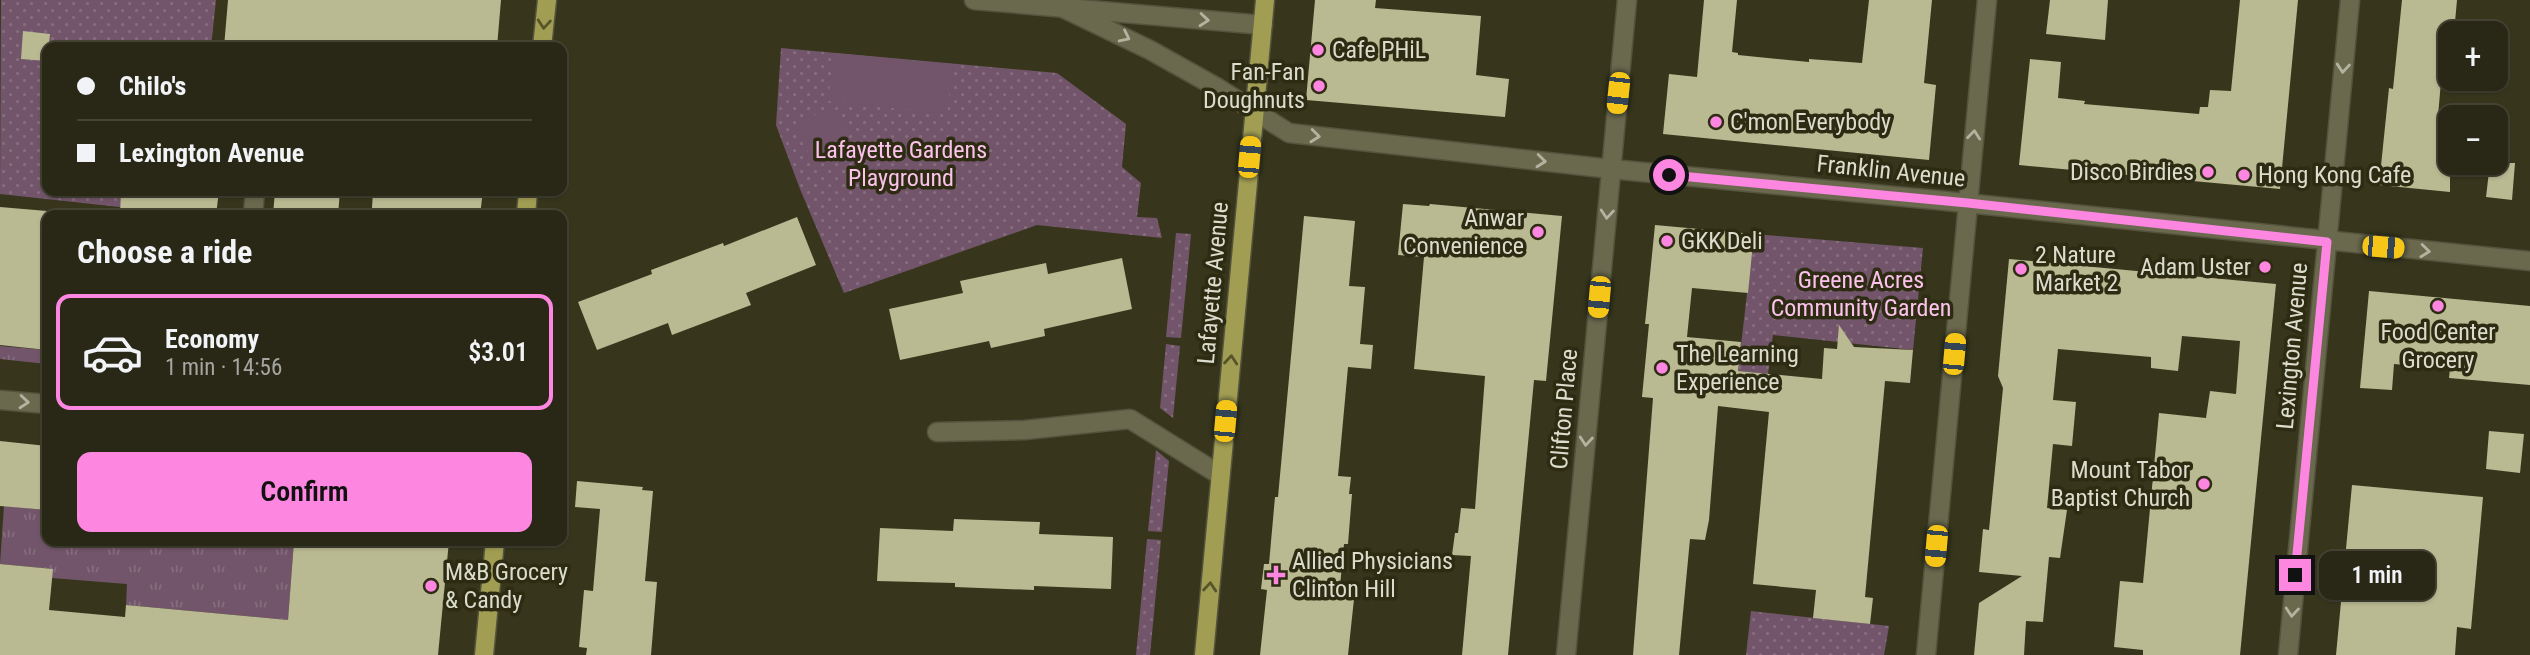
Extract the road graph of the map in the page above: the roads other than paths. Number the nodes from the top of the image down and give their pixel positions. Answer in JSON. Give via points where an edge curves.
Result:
{"nodes":[{"id":1,"x":547,"y":0,"type":"edge"},
{"id":2,"x":975,"y":0,"type":"edge"},
{"id":3,"x":1265,"y":0,"type":"edge"},
{"id":4,"x":1627,"y":0,"type":"edge"},
{"id":5,"x":1987,"y":0,"type":"edge"},
{"id":6,"x":2350,"y":0,"type":"edge"},
{"id":7,"x":1063,"y":8,"type":"junction"},
{"id":8,"x":1263,"y":25,"type":"junction"},
{"id":9,"x":543,"y":42,"type":"edge"},
{"id":10,"x":1253,"y":110,"type":"junction"},
{"id":11,"x":1611,"y":169,"type":"junction"},
{"id":12,"x":1968,"y":203,"type":"junction"},
{"id":13,"x":2327,"y":242,"type":"junction"},
{"id":14,"x":2530,"y":261,"type":"edge"},
{"id":15,"x":0,"y":400,"type":"edge"},
{"id":16,"x":42,"y":404,"type":"edge"},
{"id":17,"x":937,"y":432,"type":"dead end"},
{"id":18,"x":1220,"y":475,"type":"junction"},
{"id":19,"x":495,"y":546,"type":"edge"},
{"id":20,"x":484,"y":655,"type":"edge"},
{"id":21,"x":1204,"y":655,"type":"edge"},
{"id":22,"x":1566,"y":655,"type":"edge"},
{"id":23,"x":1926,"y":655,"type":"edge"},
{"id":24,"x":2288,"y":655,"type":"edge"}],
"edges":[{"from":1,"to":9,"type":"main road","one_way":true},
{"from":2,"to":7,"type":"street"},
{"from":3,"to":8,"type":"main road","name":"Lafayette Avenue"},
{"from":4,"to":11,"type":"street","name":"Clifton Place"},
{"from":12,"to":5,"type":"street","one_way":true},
{"from":6,"to":13,"type":"street","name":"Lexington Avenue","one_way":true},
{"from":7,"to":8,"type":"street","one_way":true},
{"from":7,"to":10,"type":"street","name":"Franklin Avenue","one_way":true,"via":[[1150,50]]},
{"from":8,"to":10,"type":"main road","name":"Lafayette Avenue"},
{"from":10,"to":11,"type":"street","name":"Franklin Avenue","one_way":true,"via":[[1289,133]]},
{"from":18,"to":10,"type":"main road","name":"Lafayette Avenue","one_way":true},
{"from":11,"to":12,"type":"street","name":"Franklin Avenue"},
{"from":11,"to":22,"type":"street","name":"Clifton Place","one_way":true},
{"from":12,"to":13,"type":"street","name":"Franklin Avenue"},
{"from":12,"to":23,"type":"street"},
{"from":13,"to":14,"type":"street","name":"Franklin Avenue","one_way":true},
{"from":13,"to":24,"type":"street","name":"Lexington Avenue","one_way":true},
{"from":15,"to":16,"type":"street","one_way":true},
{"from":17,"to":18,"type":"street","via":[[1025,430],[1130,419]]},
{"from":21,"to":18,"type":"main road","name":"Lafayette Avenue","one_way":true},
{"from":19,"to":20,"type":"main road"}]}
